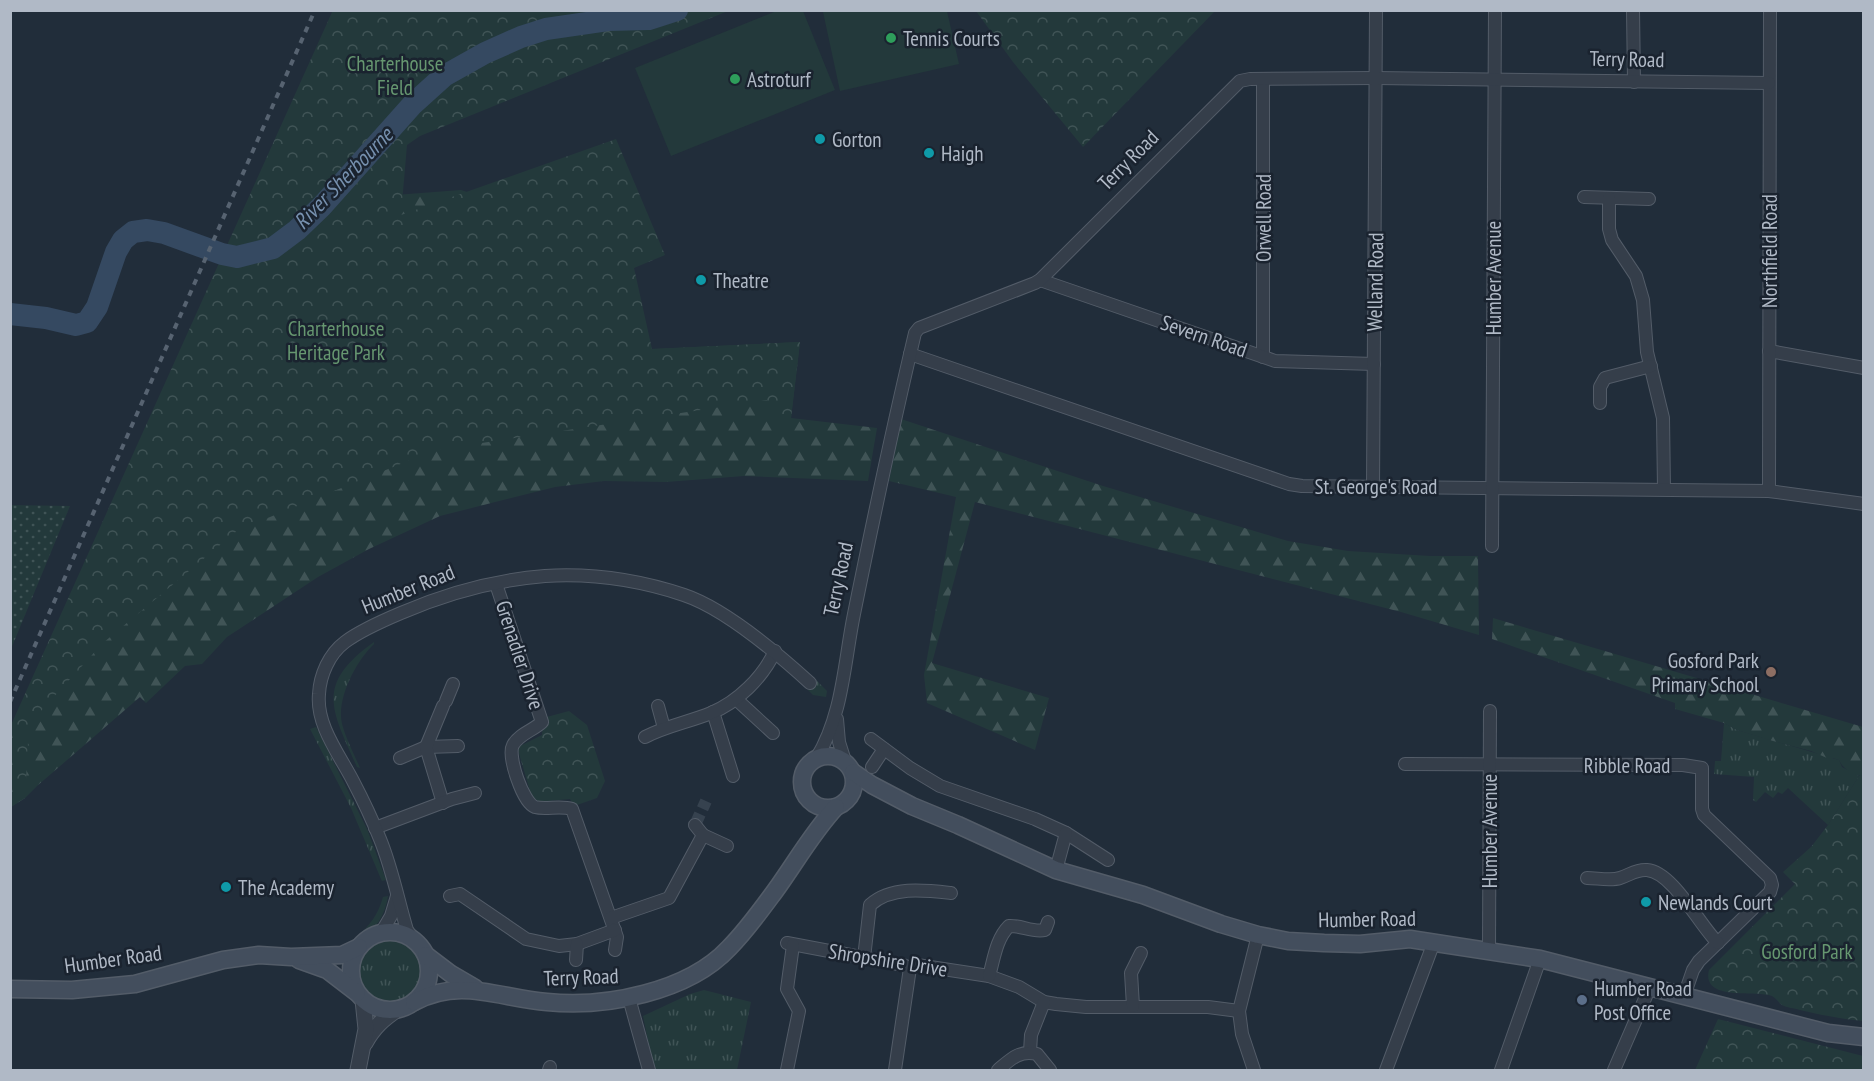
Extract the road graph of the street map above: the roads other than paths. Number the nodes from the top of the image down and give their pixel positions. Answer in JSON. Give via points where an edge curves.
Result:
{"nodes":[{"id":1,"x":1376,"y":10,"type":"edge"},
{"id":2,"x":1495,"y":10,"type":"edge"},
{"id":3,"x":1633,"y":10,"type":"edge"},
{"id":4,"x":1770,"y":10,"type":"edge"},
{"id":5,"x":1376,"y":78,"type":"junction"},
{"id":6,"x":1263,"y":79,"type":"junction"},
{"id":7,"x":1494,"y":80,"type":"junction"},
{"id":8,"x":1634,"y":82,"type":"junction"},
{"id":9,"x":1769,"y":82,"type":"junction"},
{"id":10,"x":1584,"y":197,"type":"dead end"},
{"id":11,"x":1609,"y":198,"type":"junction"},
{"id":12,"x":1649,"y":199,"type":"dead end"},
{"id":13,"x":1040,"y":280,"type":"junction"},
{"id":14,"x":1769,"y":351,"type":"junction"},
{"id":15,"x":910,"y":354,"type":"junction"},
{"id":16,"x":1263,"y":357,"type":"junction"},
{"id":17,"x":1374,"y":364,"type":"junction"},
{"id":18,"x":1651,"y":366,"type":"junction"},
{"id":19,"x":1863,"y":368,"type":"edge"},
{"id":20,"x":1600,"y":403,"type":"dead end"},
{"id":21,"x":1373,"y":487,"type":"junction"},
{"id":22,"x":1491,"y":487,"type":"junction"},
{"id":23,"x":1664,"y":489,"type":"junction"},
{"id":24,"x":1769,"y":491,"type":"junction"},
{"id":25,"x":1863,"y":504,"type":"edge"},
{"id":26,"x":1492,"y":546,"type":"dead end"},
{"id":27,"x":496,"y":584,"type":"junction"},
{"id":28,"x":775,"y":651,"type":"junction"},
{"id":29,"x":810,"y":683,"type":"dead end"},
{"id":30,"x":453,"y":684,"type":"dead end"},
{"id":31,"x":736,"y":699,"type":"junction"},
{"id":32,"x":658,"y":706,"type":"dead end"},
{"id":33,"x":838,"y":706,"type":"junction"},
{"id":34,"x":1491,"y":711,"type":"dead end"},
{"id":35,"x":712,"y":712,"type":"junction"},
{"id":36,"x":664,"y":728,"type":"junction"},
{"id":37,"x":773,"y":733,"type":"dead end"},
{"id":38,"x":645,"y":737,"type":"dead end"},
{"id":39,"x":871,"y":739,"type":"dead end"},
{"id":40,"x":458,"y":746,"type":"dead end"},
{"id":41,"x":426,"y":747,"type":"junction"},
{"id":42,"x":884,"y":749,"type":"junction"},
{"id":43,"x":400,"y":758,"type":"dead end"},
{"id":44,"x":816,"y":759,"type":"junction"},
{"id":45,"x":1490,"y":763,"type":"junction"},
{"id":46,"x":1405,"y":764,"type":"dead end"},
{"id":47,"x":849,"y":767,"type":"junction"},
{"id":48,"x":872,"y":767,"type":"dead end"},
{"id":49,"x":733,"y":776,"type":"dead end"},
{"id":50,"x":475,"y":793,"type":"dead end"},
{"id":51,"x":809,"y":799,"type":"junction"},
{"id":52,"x":443,"y":803,"type":"junction"},
{"id":53,"x":842,"y":803,"type":"junction"},
{"id":54,"x":912,"y":806,"type":"junction"},
{"id":55,"x":375,"y":828,"type":"junction"},
{"id":56,"x":1066,"y":833,"type":"junction"},
{"id":57,"x":727,"y":846,"type":"dead end"},
{"id":58,"x":800,"y":852,"type":"junction"},
{"id":59,"x":1108,"y":860,"type":"dead end"},
{"id":60,"x":1056,"y":870,"type":"junction"},
{"id":61,"x":1587,"y":878,"type":"dead end"},
{"id":62,"x":951,"y":893,"type":"dead end"},
{"id":63,"x":398,"y":895,"type":"junction"},
{"id":64,"x":450,"y":896,"type":"dead end"},
{"id":65,"x":1047,"y":922,"type":"dead end"},
{"id":66,"x":613,"y":924,"type":"junction"},
{"id":67,"x":381,"y":933,"type":"junction"},
{"id":68,"x":1258,"y":936,"type":"junction"},
{"id":69,"x":413,"y":939,"type":"junction"},
{"id":70,"x":1434,"y":942,"type":"junction"},
{"id":71,"x":1718,"y":943,"type":"junction"},
{"id":72,"x":577,"y":944,"type":"junction"},
{"id":73,"x":359,"y":947,"type":"junction"},
{"id":74,"x":615,"y":950,"type":"dead end"},
{"id":75,"x":1490,"y":951,"type":"junction"},
{"id":76,"x":1141,"y":953,"type":"dead end"},
{"id":77,"x":426,"y":955,"type":"junction"},
{"id":78,"x":291,"y":957,"type":"junction"},
{"id":79,"x":864,"y":958,"type":"junction"},
{"id":80,"x":1540,"y":959,"type":"junction"},
{"id":81,"x":576,"y":960,"type":"dead end"},
{"id":82,"x":910,"y":968,"type":"junction"},
{"id":83,"x":989,"y":976,"type":"junction"},
{"id":84,"x":1650,"y":987,"type":"junction"},
{"id":85,"x":10,"y":989,"type":"edge"},
{"id":86,"x":483,"y":991,"type":"junction"},
{"id":87,"x":1684,"y":996,"type":"junction"},
{"id":88,"x":360,"y":997,"type":"junction"},
{"id":89,"x":628,"y":998,"type":"junction"},
{"id":90,"x":414,"y":1002,"type":"junction"},
{"id":91,"x":1044,"y":1002,"type":"junction"},
{"id":92,"x":1133,"y":1006,"type":"junction"},
{"id":93,"x":398,"y":1009,"type":"junction"},
{"id":94,"x":1239,"y":1011,"type":"junction"},
{"id":95,"x":1863,"y":1037,"type":"edge"},
{"id":96,"x":363,"y":1048,"type":"junction"},
{"id":97,"x":1030,"y":1052,"type":"junction"},
{"id":98,"x":358,"y":1071,"type":"edge"},
{"id":99,"x":649,"y":1071,"type":"edge"},
{"id":100,"x":787,"y":1071,"type":"edge"},
{"id":101,"x":894,"y":1071,"type":"edge"},
{"id":102,"x":998,"y":1071,"type":"edge"},
{"id":103,"x":1050,"y":1071,"type":"edge"},
{"id":104,"x":1254,"y":1071,"type":"edge"},
{"id":105,"x":1386,"y":1071,"type":"edge"},
{"id":106,"x":1501,"y":1071,"type":"edge"},
{"id":107,"x":1614,"y":1071,"type":"edge"}],
"edges":[{"from":1,"to":5,"type":"street","name":"Welland Road"},
{"from":2,"to":7,"type":"street","name":"Humber Avenue"},
{"from":3,"to":8,"type":"street"},
{"from":4,"to":9,"type":"street","name":"Northfield Road"},
{"from":5,"to":6,"type":"street","name":"Terry Road"},
{"from":5,"to":7,"type":"street","name":"Terry Road"},
{"from":5,"to":17,"type":"street","name":"Welland Road"},
{"from":6,"to":13,"type":"street","name":"Terry Road","via":[[1236,84]]},
{"from":6,"to":16,"type":"street","name":"Orwell Road"},
{"from":7,"to":8,"type":"street","name":"Terry Road"},
{"from":7,"to":22,"type":"street","name":"Humber Avenue"},
{"from":8,"to":9,"type":"street","name":"Terry Road"},
{"from":9,"to":14,"type":"street","name":"Northfield Road"},
{"from":10,"to":11,"type":"street"},
{"from":11,"to":12,"type":"street"},
{"from":11,"to":18,"type":"street","via":[[1612,240],[1636,276],[1644,300]]},
{"from":13,"to":15,"type":"street","name":"Terry Road","via":[[919,328]]},
{"from":13,"to":16,"type":"street","name":"Severn Road"},
{"from":14,"to":19,"type":"street"},
{"from":14,"to":24,"type":"street","name":"Northfield Road"},
{"from":15,"to":21,"type":"street","name":"St. George's Road","via":[[1289,484]]},
{"from":15,"to":33,"type":"street","name":"Terry Road"},
{"from":16,"to":17,"type":"street","name":"Severn Road","via":[[1275,361]]},
{"from":17,"to":21,"type":"street","name":"Welland Road"},
{"from":18,"to":20,"type":"street","via":[[1605,378],[1600,387]]},
{"from":18,"to":23,"type":"street","via":[[1663,418]]},
{"from":21,"to":22,"type":"street","name":"St. George's Road"},
{"from":22,"to":23,"type":"street","name":"St. George's Road"},
{"from":22,"to":26,"type":"street","name":"Humber Avenue"},
{"from":23,"to":24,"type":"street","name":"St. George's Road"},
{"from":24,"to":25,"type":"street","name":"St. George's Road"},
{"from":27,"to":28,"type":"street","name":"Humber Road","via":[[545,576],[631,580],[686,595],[724,615]]},
{"from":27,"to":55,"type":"street","name":"Humber Road","via":[[471,587],[380,622],[344,643],[327,664],[319,694],[322,719]]},
{"from":27,"to":66,"type":"street","name":"Grenadier Drive","via":[[542,722],[513,744],[510,753],[517,778],[529,803],[536,807],[572,809]]},
{"from":28,"to":29,"type":"street","name":"Humber Road"},
{"from":28,"to":31,"type":"street","via":[[768,665]]},
{"from":30,"to":41,"type":"street"},
{"from":31,"to":35,"type":"street"},
{"from":31,"to":37,"type":"street"},
{"from":32,"to":36,"type":"street"},
{"from":33,"to":44,"type":"street","name":"Terry Road","via":[[829,736]]},
{"from":33,"to":47,"type":"street","name":"Terry Road","via":[[837,729]]},
{"from":34,"to":45,"type":"street","name":"Humber Avenue"},
{"from":35,"to":36,"type":"street"},
{"from":35,"to":49,"type":"street"},
{"from":36,"to":38,"type":"street"},
{"from":39,"to":42,"type":"street"},
{"from":40,"to":41,"type":"street"},
{"from":41,"to":43,"type":"street"},
{"from":41,"to":52,"type":"street"},
{"from":42,"to":48,"type":"street"},
{"from":42,"to":56,"type":"street","via":[[940,786]]},
{"from":44,"to":47,"type":"main road","via":[[833,756]]},
{"from":44,"to":51,"type":"main road","via":[[806,768],[803,779]]},
{"from":45,"to":46,"type":"street","name":"Ribble Road"},
{"from":45,"to":71,"type":"street","name":"Ribble Road","via":[[1702,768],[1704,815],[1773,885]]},
{"from":45,"to":75,"type":"street","name":"Humber Avenue"},
{"from":47,"to":53,"type":"main road","via":[[854,788]]},
{"from":47,"to":54,"type":"main road","name":"Humber Road","via":[[872,786]]},
{"from":50,"to":52,"type":"street"},
{"from":51,"to":53,"type":"main road","via":[[823,807]]},
{"from":51,"to":58,"type":"main road","name":"Terry Road","via":[[809,824]]},
{"from":52,"to":55,"type":"street"},
{"from":53,"to":54,"type":"main road","name":"Humber Road","via":[[866,797]]},
{"from":53,"to":58,"type":"main road","name":"Terry Road"},
{"from":54,"to":60,"type":"main road","name":"Humber Road"},
{"from":55,"to":63,"type":"street","name":"Humber Road"},
{"from":56,"to":59,"type":"street"},
{"from":56,"to":60,"type":"street"},
{"from":57,"to":66,"type":"street","via":[[699,830],[669,898]]},
{"from":58,"to":89,"type":"main road","name":"Terry Road","via":[[775,892],[729,949],[694,974]]},
{"from":60,"to":68,"type":"main road","name":"Humber Road"},
{"from":61,"to":71,"type":"street","via":[[1619,879],[1633,871],[1649,870],[1667,881]]},
{"from":62,"to":79,"type":"street","via":[[916,890],[877,898],[870,905]]},
{"from":63,"to":67,"type":"street"},
{"from":63,"to":69,"type":"street","name":"Humber Road"},
{"from":64,"to":72,"type":"street","via":[[460,894],[526,939],[559,946]]},
{"from":65,"to":83,"type":"street","via":[[1040,932],[1009,926],[997,946]]},
{"from":66,"to":72,"type":"street"},
{"from":66,"to":74,"type":"street","name":"Grenadier Drive"},
{"from":67,"to":69,"type":"main road","via":[[400,933]]},
{"from":67,"to":73,"type":"main road"},
{"from":68,"to":70,"type":"main road","name":"Humber Road","via":[[1324,944],[1410,939]]},
{"from":68,"to":94,"type":"street"},
{"from":69,"to":77,"type":"main road"},
{"from":70,"to":75,"type":"main road","name":"Humber Road"},
{"from":70,"to":105,"type":"street"},
{"from":71,"to":87,"type":"street","via":[[1693,970]]},
{"from":72,"to":81,"type":"street"},
{"from":73,"to":78,"type":"main road","name":"Humber Road","via":[[342,956]]},
{"from":73,"to":88,"type":"main road","via":[[351,968]]},
{"from":75,"to":80,"type":"main road","name":"Humber Road"},
{"from":76,"to":92,"type":"street","via":[[1131,973]]},
{"from":77,"to":86,"type":"main road","name":"Terry Road","via":[[464,983]]},
{"from":77,"to":90,"type":"main road","via":[[427,986]]},
{"from":78,"to":85,"type":"main road","name":"Humber Road","via":[[259,955],[223,960],[123,985],[72,990]]},
{"from":78,"to":88,"type":"main road","name":"Humber Road","via":[[327,970]]},
{"from":79,"to":82,"type":"street","name":"Shropshire Drive"},
{"from":79,"to":100,"type":"street","name":"Shropshire Drive","via":[[790,944],[787,988],[799,1011]]},
{"from":80,"to":84,"type":"main road","name":"Humber Road"},
{"from":80,"to":106,"type":"street"},
{"from":82,"to":83,"type":"street","name":"Shropshire Drive","via":[[917,965]]},
{"from":82,"to":101,"type":"street"},
{"from":83,"to":91,"type":"street","name":"Shropshire Drive"},
{"from":84,"to":87,"type":"main road","name":"Humber Road"},
{"from":84,"to":107,"type":"street"},
{"from":86,"to":89,"type":"main road","name":"Terry Road","via":[[559,1003]]},
{"from":86,"to":90,"type":"main road","name":"Terry Road","via":[[444,990]]},
{"from":87,"to":95,"type":"main road","name":"Humber Road","via":[[1828,1033]]},
{"from":88,"to":93,"type":"main road","via":[[378,1009]]},
{"from":88,"to":96,"type":"street","via":[[366,1029]]},
{"from":89,"to":99,"type":"street"},
{"from":90,"to":93,"type":"main road"},
{"from":91,"to":92,"type":"street","name":"Shropshire Drive"},
{"from":91,"to":97,"type":"street","via":[[1031,1035]]},
{"from":92,"to":94,"type":"street","name":"Shropshire Drive"},
{"from":93,"to":96,"type":"street","via":[[381,1020]]},
{"from":94,"to":104,"type":"street"},
{"from":96,"to":98,"type":"street"},
{"from":97,"to":102,"type":"street","via":[[1019,1053]]},
{"from":97,"to":103,"type":"street","via":[[1037,1054]]}]}
